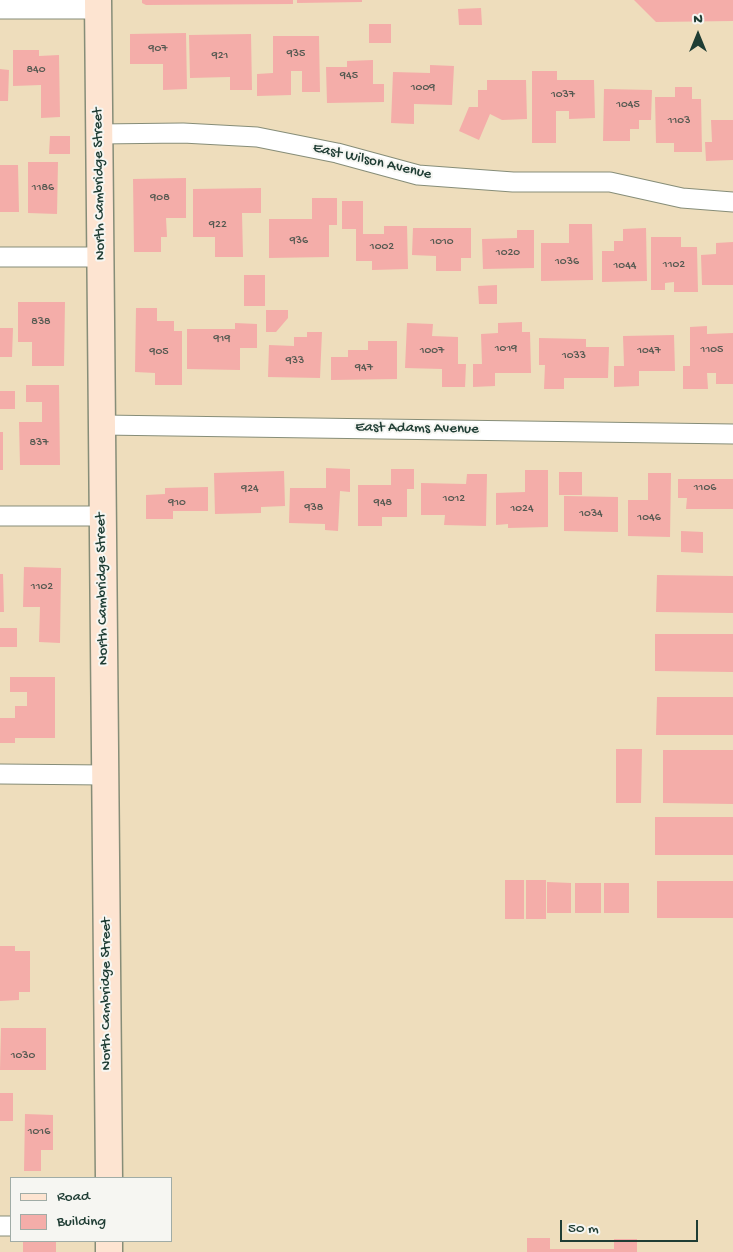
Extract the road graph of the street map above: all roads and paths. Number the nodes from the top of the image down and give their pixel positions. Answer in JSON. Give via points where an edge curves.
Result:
{"nodes":[{"id":1,"x":98,"y":5,"type":"edge"},
{"id":2,"x":0,"y":9,"type":"edge"},
{"id":3,"x":99,"y":134,"type":"junction"},
{"id":4,"x":733,"y":202,"type":"edge"},
{"id":5,"x":0,"y":257,"type":"edge"},
{"id":6,"x":100,"y":257,"type":"junction"},
{"id":7,"x":102,"y":425,"type":"junction"},
{"id":8,"x":733,"y":434,"type":"edge"},
{"id":9,"x":0,"y":516,"type":"edge"},
{"id":10,"x":102,"y":516,"type":"junction"},
{"id":11,"x":0,"y":774,"type":"edge"},
{"id":12,"x":105,"y":775,"type":"junction"},
{"id":13,"x":108,"y":1177,"type":"edge"}],
"edges":[{"from":1,"to":2,"type":"street"},
{"from":1,"to":3,"type":"street","name":"North Cambridge Street"},
{"from":3,"to":4,"type":"street","name":"East Wilson Avenue","via":[[183,133],[257,137],[337,153],[418,175],[513,182],[610,182],[682,198]]},
{"from":3,"to":6,"type":"street","name":"North Cambridge Street"},
{"from":5,"to":6,"type":"street"},
{"from":6,"to":7,"type":"street","name":"North Cambridge Street"},
{"from":7,"to":8,"type":"street","name":"East Adams Avenue"},
{"from":7,"to":10,"type":"street","name":"North Cambridge Street"},
{"from":9,"to":10,"type":"street"},
{"from":10,"to":12,"type":"street","name":"North Cambridge Street"},
{"from":11,"to":12,"type":"street"},
{"from":12,"to":13,"type":"street","name":"North Cambridge Street"}]}
